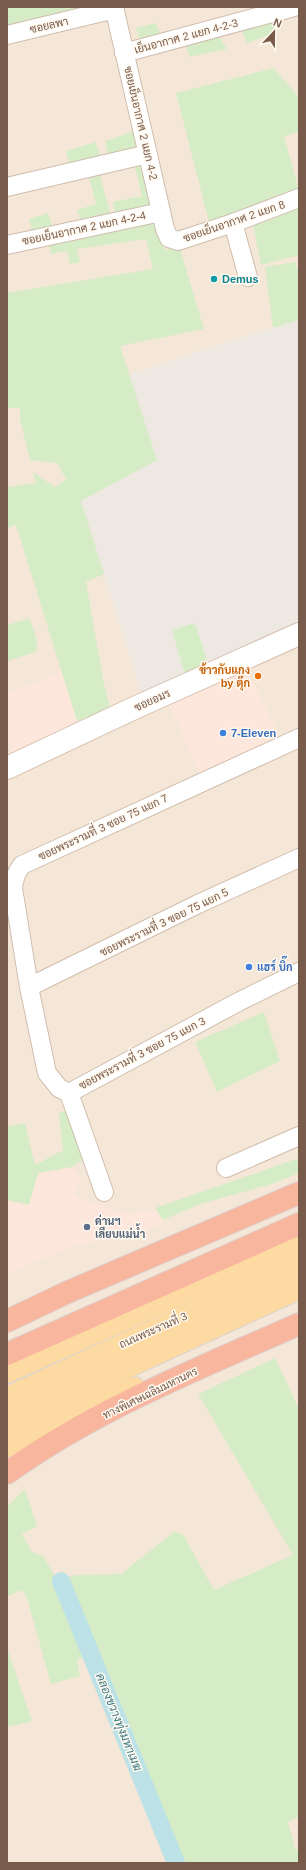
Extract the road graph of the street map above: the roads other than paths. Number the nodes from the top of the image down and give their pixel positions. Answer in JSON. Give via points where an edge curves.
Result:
{"nodes":[{"id":1,"x":294,"y":7,"type":"edge"},
{"id":2,"x":115,"y":8,"type":"edge"},
{"id":3,"x":7,"y":35,"type":"edge"},
{"id":4,"x":124,"y":53,"type":"junction"},
{"id":5,"x":148,"y":154,"type":"junction"},
{"id":6,"x":7,"y":187,"type":"edge"},
{"id":7,"x":299,"y":198,"type":"edge"},
{"id":8,"x":161,"y":212,"type":"junction"},
{"id":9,"x":234,"y":223,"type":"junction"},
{"id":10,"x":169,"y":238,"type":"joint"},
{"id":11,"x":7,"y":245,"type":"edge"},
{"id":12,"x":248,"y":277,"type":"dead end"},
{"id":13,"x":299,"y":634,"type":"edge"},
{"id":14,"x":299,"y":738,"type":"edge"},
{"id":15,"x":7,"y":768,"type":"edge"},
{"id":16,"x":299,"y":858,"type":"edge"},
{"id":17,"x":299,"y":972,"type":"edge"},
{"id":18,"x":29,"y":987,"type":"junction"},
{"id":19,"x":69,"y":1093,"type":"junction"},
{"id":20,"x":299,"y":1136,"type":"edge"},
{"id":21,"x":226,"y":1168,"type":"dead end"},
{"id":22,"x":104,"y":1192,"type":"dead end"},
{"id":23,"x":299,"y":1193,"type":"edge"},
{"id":24,"x":299,"y":1224,"type":"edge"},
{"id":25,"x":299,"y":1241,"type":"edge"},
{"id":26,"x":299,"y":1264,"type":"edge"},
{"id":27,"x":299,"y":1288,"type":"edge"},
{"id":28,"x":299,"y":1313,"type":"edge"},
{"id":29,"x":7,"y":1321,"type":"edge"},
{"id":30,"x":299,"y":1324,"type":"edge"},
{"id":31,"x":7,"y":1354,"type":"edge"},
{"id":32,"x":7,"y":1372,"type":"edge"},
{"id":33,"x":7,"y":1398,"type":"edge"},
{"id":34,"x":7,"y":1422,"type":"edge"},
{"id":35,"x":7,"y":1446,"type":"edge"},
{"id":36,"x":7,"y":1473,"type":"edge"}],
"edges":[{"from":1,"to":4,"type":"street","name":"เย็นอากาศ 2 แยก 4-2-3"},
{"from":2,"to":3,"type":"street","name":"ซอยลพา"},
{"from":2,"to":4,"type":"street","name":"ซอยเย็นอากาศ 2 แยก 4-2"},
{"from":4,"to":5,"type":"street","name":"ซอยเย็นอากาศ 2 แยก 4-2"},
{"from":5,"to":6,"type":"street"},
{"from":5,"to":8,"type":"street","name":"ซอยเย็นอากาศ 2 แยก 4-2"},
{"from":7,"to":9,"type":"street","name":"ซอยเย็นอากาศ 2 แยก 8"},
{"from":8,"to":10,"type":"street","name":"ซอยเย็นอากาศ 2 แยก 4-2"},
{"from":8,"to":11,"type":"street","name":"ซอยเย็นอากาศ 2 แยก 4-2-4"},
{"from":9,"to":10,"type":"street","name":"ซอยเย็นอากาศ 2 แยก 8","via":[[178,241]]},
{"from":9,"to":12,"type":"street"},
{"from":13,"to":15,"type":"street","name":"ซอยอมร"},
{"from":14,"to":18,"type":"street","name":"ซอยพระรามที่ 3 ซอย 75 แยก 7","via":[[22,865],[14,878],[13,888]]},
{"from":16,"to":18,"type":"street","name":"ซอยพระรามที่ 3 ซอย 75 แยก 5","via":[[198,904]]},
{"from":17,"to":19,"type":"street","name":"ซอยพระรามที่ 3 ซอย 75 แยก 3"},
{"from":18,"to":19,"type":"street","name":"ซอยพระรามที่ 3 ซอย 75 แยก 3","via":[[47,1073],[59,1088]]},
{"from":19,"to":22,"type":"street"},
{"from":20,"to":21,"type":"street"},
{"from":23,"to":29,"type":"highway","via":[[68,1292]]},
{"from":24,"to":31,"type":"highway"},
{"from":25,"to":32,"type":"main road","name":"ถนนพระรามที่ 3"},
{"from":26,"to":33,"type":"main road","name":"ถนนพระรามที่ 3"},
{"from":27,"to":34,"type":"main road","name":"ถนนพระรามที่ 3"},
{"from":28,"to":35,"type":"main road"},
{"from":30,"to":36,"type":"highway","name":"ทางพิเศษเฉลิมมหานคร","via":[[114,1409]]}]}
